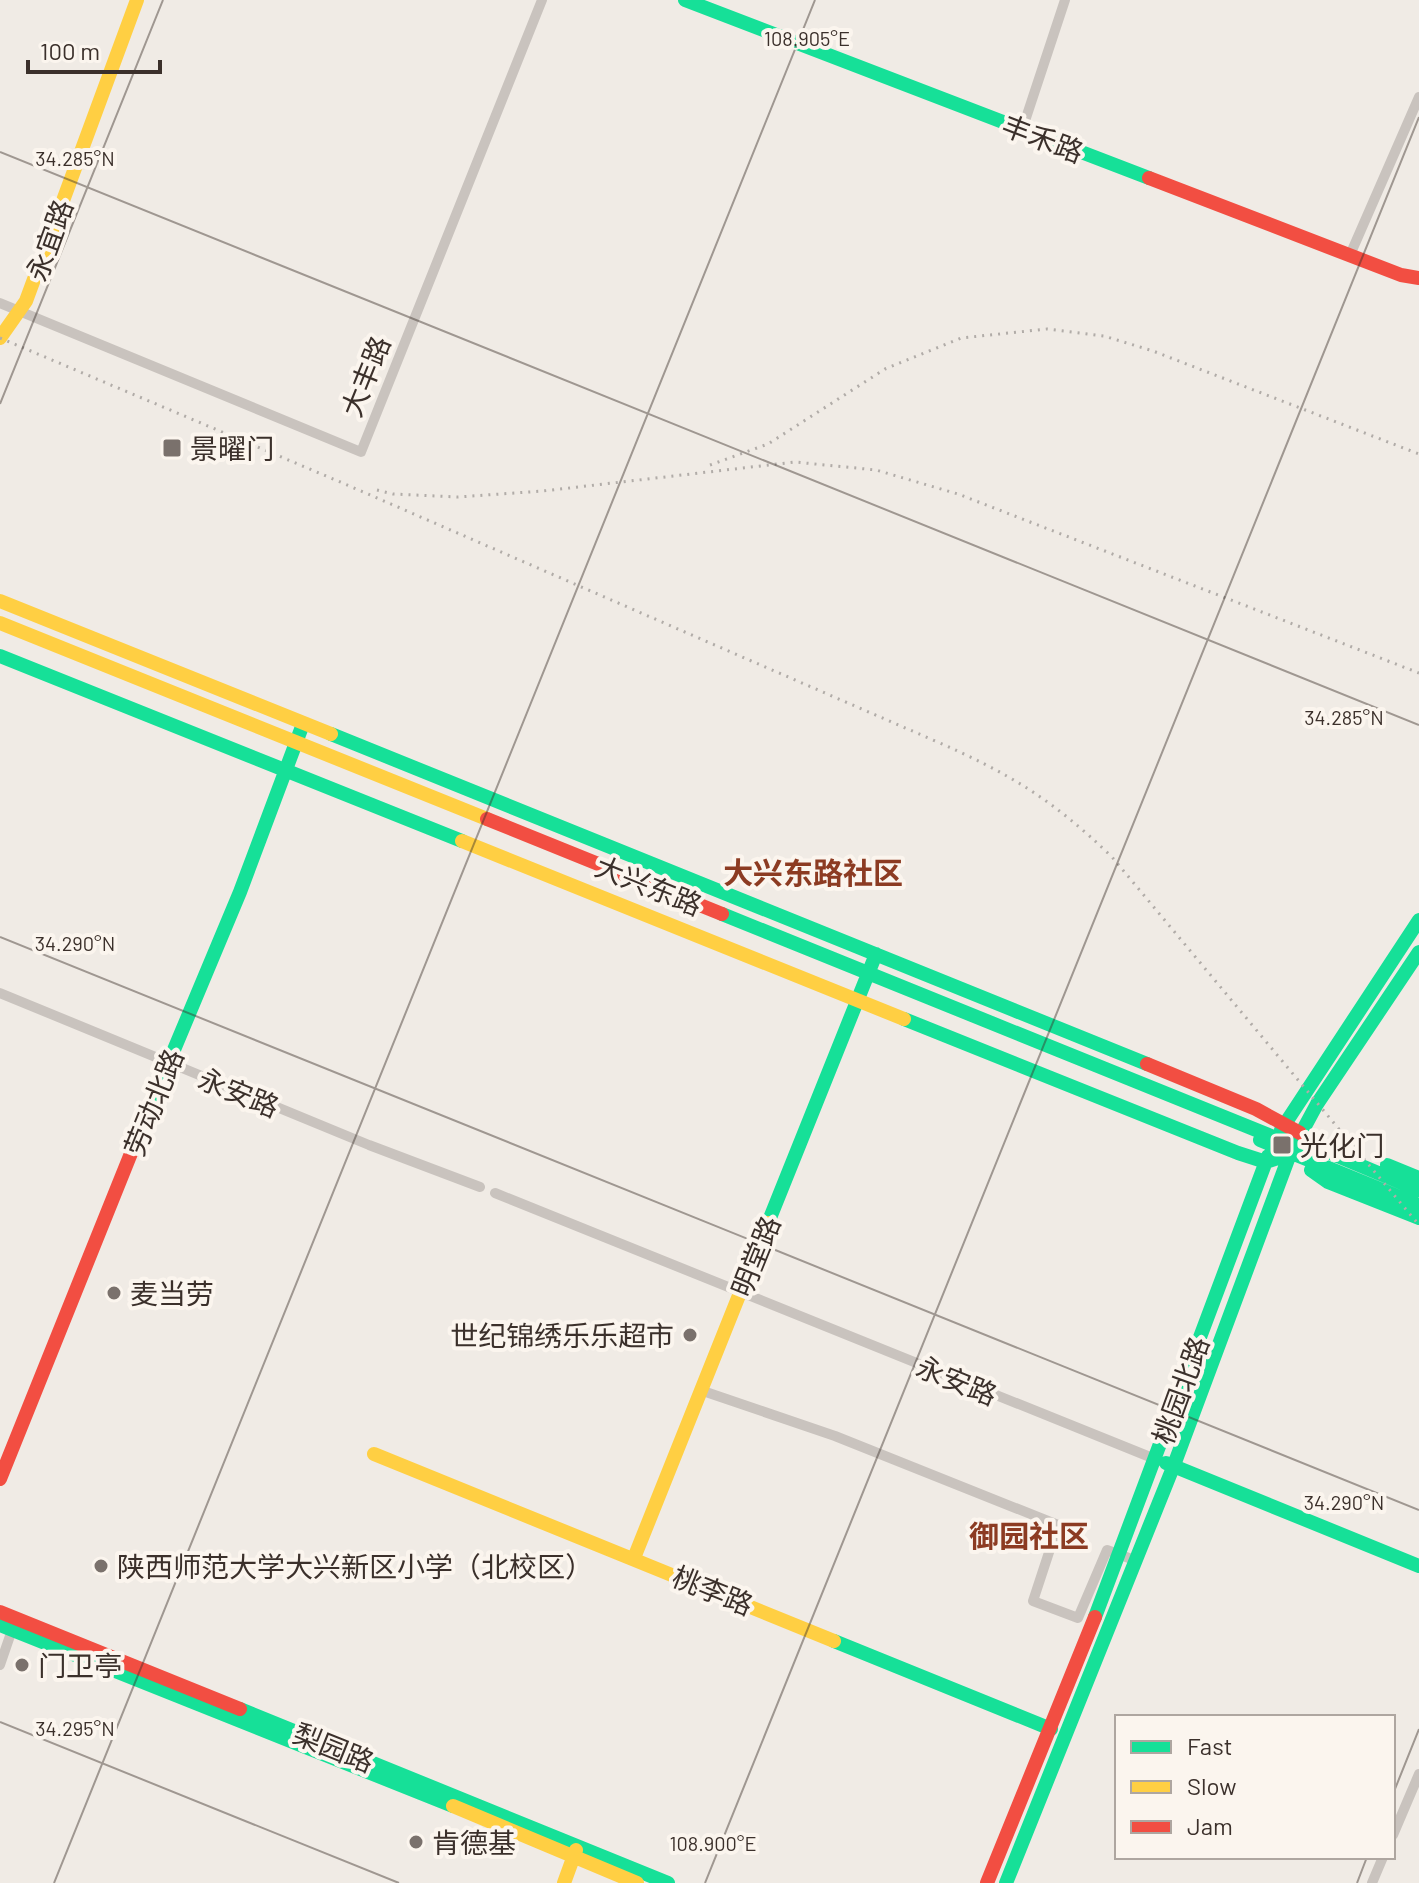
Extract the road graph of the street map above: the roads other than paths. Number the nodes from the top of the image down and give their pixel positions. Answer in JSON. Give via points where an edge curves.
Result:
{"nodes":[{"id":1,"x":137,"y":0,"type":"edge"},
{"id":2,"x":542,"y":0,"type":"edge"},
{"id":3,"x":685,"y":0,"type":"edge"},
{"id":4,"x":1065,"y":0,"type":"edge"},
{"id":5,"x":1419,"y":97,"type":"edge"},
{"id":6,"x":1022,"y":130,"type":"junction"},
{"id":7,"x":1350,"y":255,"type":"junction"},
{"id":8,"x":1401,"y":275,"type":"junction"},
{"id":9,"x":1419,"y":278,"type":"edge"},
{"id":10,"x":1419,"y":287,"type":"edge"},
{"id":11,"x":0,"y":303,"type":"edge"},
{"id":12,"x":21,"y":312,"type":"junction"},
{"id":13,"x":0,"y":338,"type":"edge"},
{"id":14,"x":0,"y":601,"type":"edge"},
{"id":15,"x":0,"y":623,"type":"edge"},
{"id":16,"x":0,"y":633,"type":"edge"},
{"id":17,"x":0,"y":656,"type":"edge"},
{"id":18,"x":303,"y":724,"type":"junction"},
{"id":19,"x":294,"y":746,"type":"junction"},
{"id":20,"x":285,"y":772,"type":"junction"},
{"id":21,"x":1419,"y":920,"type":"edge"},
{"id":22,"x":1419,"y":952,"type":"edge"},
{"id":23,"x":876,"y":954,"type":"junction"},
{"id":24,"x":867,"y":978,"type":"junction"},
{"id":25,"x":0,"y":993,"type":"edge"},
{"id":26,"x":858,"y":1000,"type":"junction"},
{"id":27,"x":168,"y":1063,"type":"junction"},
{"id":28,"x":1285,"y":1125,"type":"junction"},
{"id":29,"x":1300,"y":1133,"type":"junction"},
{"id":30,"x":1274,"y":1141,"type":"junction"},
{"id":31,"x":1290,"y":1154,"type":"junction"},
{"id":32,"x":1266,"y":1162,"type":"junction"},
{"id":33,"x":1419,"y":1178,"type":"edge"},
{"id":34,"x":480,"y":1187,"type":"dead end"},
{"id":35,"x":1419,"y":1190,"type":"edge"},
{"id":36,"x":495,"y":1193,"type":"dead end"},
{"id":37,"x":1419,"y":1205,"type":"edge"},
{"id":38,"x":1419,"y":1218,"type":"edge"},
{"id":39,"x":740,"y":1293,"type":"junction"},
{"id":40,"x":700,"y":1390,"type":"junction"},
{"id":41,"x":374,"y":1454,"type":"dead end"},
{"id":42,"x":1155,"y":1459,"type":"junction"},
{"id":43,"x":1174,"y":1465,"type":"junction"},
{"id":44,"x":0,"y":1479,"type":"edge"},
{"id":45,"x":1119,"y":1555,"type":"junction"},
{"id":46,"x":634,"y":1558,"type":"junction"},
{"id":47,"x":1137,"y":1561,"type":"junction"},
{"id":48,"x":1419,"y":1566,"type":"edge"},
{"id":49,"x":0,"y":1612,"type":"edge"},
{"id":50,"x":6,"y":1627,"type":"edge"},
{"id":51,"x":0,"y":1665,"type":"edge"},
{"id":52,"x":1051,"y":1729,"type":"junction"},
{"id":53,"x":1419,"y":1774,"type":"edge"},
{"id":54,"x":1395,"y":1830,"type":"edge"},
{"id":55,"x":576,"y":1852,"type":"junction"},
{"id":56,"x":1382,"y":1859,"type":"edge"},
{"id":57,"x":564,"y":1883,"type":"edge"},
{"id":58,"x":637,"y":1883,"type":"edge"},
{"id":59,"x":668,"y":1883,"type":"edge"},
{"id":60,"x":987,"y":1883,"type":"edge"},
{"id":61,"x":1006,"y":1883,"type":"edge"},
{"id":62,"x":1372,"y":1883,"type":"edge"}],
"edges":[{"from":1,"to":12,"type":"main road","name":"永宜路"},
{"from":2,"to":12,"type":"street","name":"大丰路","via":[[361,452]]},
{"from":3,"to":6,"type":"main road","name":"丰禾路"},
{"from":4,"to":6,"type":"street"},
{"from":5,"to":7,"type":"street"},
{"from":6,"to":7,"type":"main road","name":"丰禾路"},
{"from":7,"to":8,"type":"main road","name":"丰禾路"},
{"from":8,"to":9,"type":"main road","name":"丰禾路"},
{"from":8,"to":10,"type":"main road","name":"丰禾路"},
{"from":11,"to":12,"type":"street","name":"大丰路"},
{"from":12,"to":13,"type":"main road","name":"永宜路"},
{"from":14,"to":18,"type":"main road"},
{"from":15,"to":19,"type":"main road","name":"大兴东路"},
{"from":16,"to":19,"type":"main road","name":"大兴东路"},
{"from":17,"to":20,"type":"main road"},
{"from":18,"to":19,"type":"main road","name":"劳动北路"},
{"from":18,"to":23,"type":"main road"},
{"from":19,"to":20,"type":"main road","name":"劳动北路"},
{"from":19,"to":24,"type":"main road","name":"大兴东路"},
{"from":20,"to":26,"type":"main road"},
{"from":20,"to":27,"type":"main road","name":"劳动北路"},
{"from":21,"to":28,"type":"main road","name":"桃园北路"},
{"from":22,"to":29,"type":"main road","name":"桃园北路"},
{"from":23,"to":24,"type":"main road","name":"明堂路"},
{"from":23,"to":28,"type":"main road","via":[[1242,1102]]},
{"from":24,"to":26,"type":"main road","name":"明堂路"},
{"from":24,"to":30,"type":"main road","name":"大兴东路"},
{"from":25,"to":27,"type":"street","name":"永安路"},
{"from":26,"to":32,"type":"main road"},
{"from":26,"to":39,"type":"main road","name":"明堂路"},
{"from":27,"to":34,"type":"street","name":"永安路"},
{"from":27,"to":44,"type":"main road","name":"劳动北路"},
{"from":28,"to":29,"type":"main road"},
{"from":28,"to":30,"type":"main road","name":"桃园北路"},
{"from":29,"to":30,"type":"main road"},
{"from":29,"to":31,"type":"main road","name":"桃园北路"},
{"from":29,"to":33,"type":"main road"},
{"from":29,"to":35,"type":"main road","via":[[1316,1147]]},
{"from":30,"to":31,"type":"main road","name":"大兴东路"},
{"from":30,"to":32,"type":"main road","name":"桃园北路"},
{"from":31,"to":32,"type":"main road"},
{"from":31,"to":37,"type":"main road","name":"大兴东路"},
{"from":31,"to":38,"type":"main road","name":"大兴东路","via":[[1328,1182]]},
{"from":31,"to":43,"type":"main road","name":"桃园北路"},
{"from":32,"to":42,"type":"main road","name":"桃园北路"},
{"from":36,"to":39,"type":"street","name":"永安路"},
{"from":39,"to":40,"type":"main road","name":"明堂路"},
{"from":39,"to":42,"type":"street","name":"永安路"},
{"from":40,"to":45,"type":"street","via":[[835,1436],[1058,1525],[1033,1601],[1078,1618],[1107,1550]]},
{"from":40,"to":46,"type":"main road","name":"明堂路"},
{"from":41,"to":46,"type":"main road","name":"桃李路"},
{"from":42,"to":43,"type":"main road","name":"永安路"},
{"from":42,"to":45,"type":"main road","name":"桃园北路"},
{"from":43,"to":47,"type":"main road","name":"桃园北路"},
{"from":43,"to":48,"type":"main road","name":"永安路"},
{"from":45,"to":47,"type":"street"},
{"from":45,"to":52,"type":"main road","name":"桃园北路"},
{"from":46,"to":52,"type":"main road","name":"桃李路"},
{"from":47,"to":61,"type":"main road","name":"桃园北路"},
{"from":49,"to":55,"type":"main road","name":"梨园路"},
{"from":50,"to":51,"type":"street"},
{"from":50,"to":55,"type":"main road","name":"梨园路"},
{"from":52,"to":60,"type":"main road","name":"桃园北路"},
{"from":53,"to":54,"type":"street"},
{"from":55,"to":57,"type":"main road"},
{"from":55,"to":58,"type":"main road","name":"梨园路"},
{"from":55,"to":59,"type":"main road","name":"梨园路"},
{"from":56,"to":62,"type":"street"}]}
